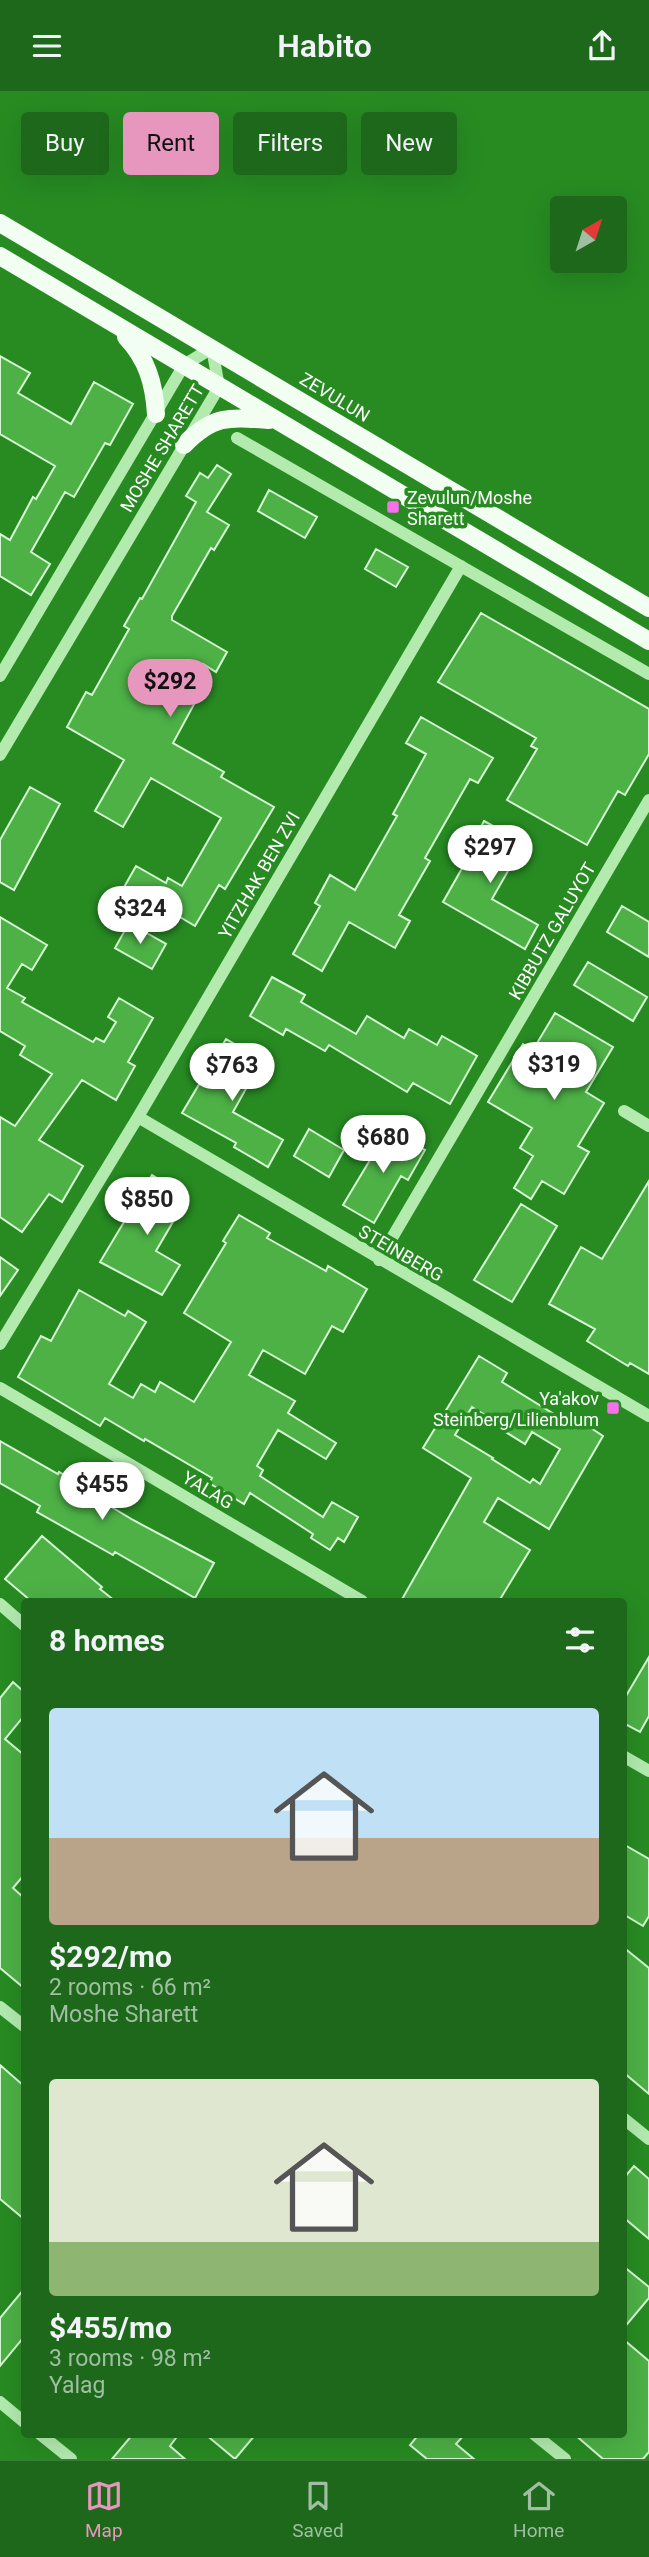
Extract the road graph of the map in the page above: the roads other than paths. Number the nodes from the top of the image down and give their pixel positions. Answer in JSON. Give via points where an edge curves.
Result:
{"nodes":[{"id":1,"x":0,"y":223,"type":"edge"},
{"id":2,"x":0,"y":256,"type":"edge"},
{"id":3,"x":114,"y":324,"type":"junction"},
{"id":4,"x":212,"y":348,"type":"junction"},
{"id":5,"x":184,"y":365,"type":"junction"},
{"id":6,"x":219,"y":387,"type":"junction"},
{"id":7,"x":156,"y":414,"type":"junction"},
{"id":8,"x":275,"y":420,"type":"junction"},
{"id":9,"x":237,"y":438,"type":"dead end"},
{"id":10,"x":184,"y":445,"type":"junction"},
{"id":11,"x":461,"y":566,"type":"junction"},
{"id":12,"x":649,"y":608,"type":"edge"},
{"id":13,"x":649,"y":641,"type":"edge"},
{"id":14,"x":649,"y":674,"type":"edge"},
{"id":15,"x":0,"y":676,"type":"edge"},
{"id":16,"x":0,"y":755,"type":"edge"},
{"id":17,"x":649,"y":800,"type":"edge"},
{"id":18,"x":624,"y":1111,"type":"dead end"},
{"id":19,"x":138,"y":1117,"type":"junction"},
{"id":20,"x":649,"y":1126,"type":"edge"},
{"id":21,"x":379,"y":1260,"type":"junction"},
{"id":22,"x":0,"y":1344,"type":"edge"},
{"id":23,"x":0,"y":1388,"type":"edge"},
{"id":24,"x":649,"y":1416,"type":"edge"},
{"id":25,"x":357,"y":1598,"type":"edge"},
{"id":26,"x":0,"y":1604,"type":"edge"},
{"id":27,"x":21,"y":1622,"type":"edge"},
{"id":28,"x":627,"y":1758,"type":"edge"},
{"id":29,"x":649,"y":1771,"type":"edge"},
{"id":30,"x":0,"y":2007,"type":"edge"},
{"id":31,"x":21,"y":2024,"type":"edge"},
{"id":32,"x":627,"y":2121,"type":"edge"},
{"id":33,"x":649,"y":2139,"type":"edge"},
{"id":34,"x":0,"y":2402,"type":"edge"},
{"id":35,"x":21,"y":2420,"type":"edge"},
{"id":36,"x":45,"y":2438,"type":"edge"},
{"id":37,"x":539,"y":2438,"type":"edge"},
{"id":38,"x":71,"y":2459,"type":"edge"},
{"id":39,"x":565,"y":2459,"type":"edge"}],
"edges":[{"from":1,"to":4,"type":"main road","name":"ZEVULUN"},
{"from":2,"to":3,"type":"main road"},
{"from":3,"to":5,"type":"main road"},
{"from":3,"to":7,"type":"main road","via":[[142,355]]},
{"from":4,"to":5,"type":"street","name":"MOSHE SHARETT"},
{"from":4,"to":6,"type":"street","name":"MOSHE SHARETT"},
{"from":4,"to":12,"type":"main road","name":"ZEVULUN"},
{"from":5,"to":6,"type":"main road"},
{"from":5,"to":7,"type":"street","name":"MOSHE SHARETT"},
{"from":6,"to":8,"type":"main road"},
{"from":6,"to":10,"type":"street","name":"MOSHE SHARETT"},
{"from":7,"to":15,"type":"street","name":"MOSHE SHARETT"},
{"from":8,"to":10,"type":"main road","via":[[222,419],[199,430]]},
{"from":8,"to":13,"type":"main road"},
{"from":9,"to":11,"type":"street"},
{"from":10,"to":16,"type":"street","name":"MOSHE SHARETT"},
{"from":11,"to":14,"type":"street"},
{"from":11,"to":19,"type":"street","name":"YITZHAK BEN ZVI"},
{"from":17,"to":21,"type":"street","name":"KIBBUTZ GALUYOT"},
{"from":18,"to":20,"type":"street"},
{"from":19,"to":21,"type":"street","name":"STEINBERG"},
{"from":19,"to":22,"type":"street","name":"YITZHAK BEN ZVI"},
{"from":21,"to":24,"type":"street","name":"STEINBERG"},
{"from":23,"to":25,"type":"street","name":"YALAG"},
{"from":26,"to":27,"type":"street"},
{"from":28,"to":29,"type":"street"},
{"from":30,"to":31,"type":"street"},
{"from":32,"to":33,"type":"street"},
{"from":34,"to":35,"type":"street"},
{"from":36,"to":38,"type":"street"},
{"from":37,"to":39,"type":"street"}]}
